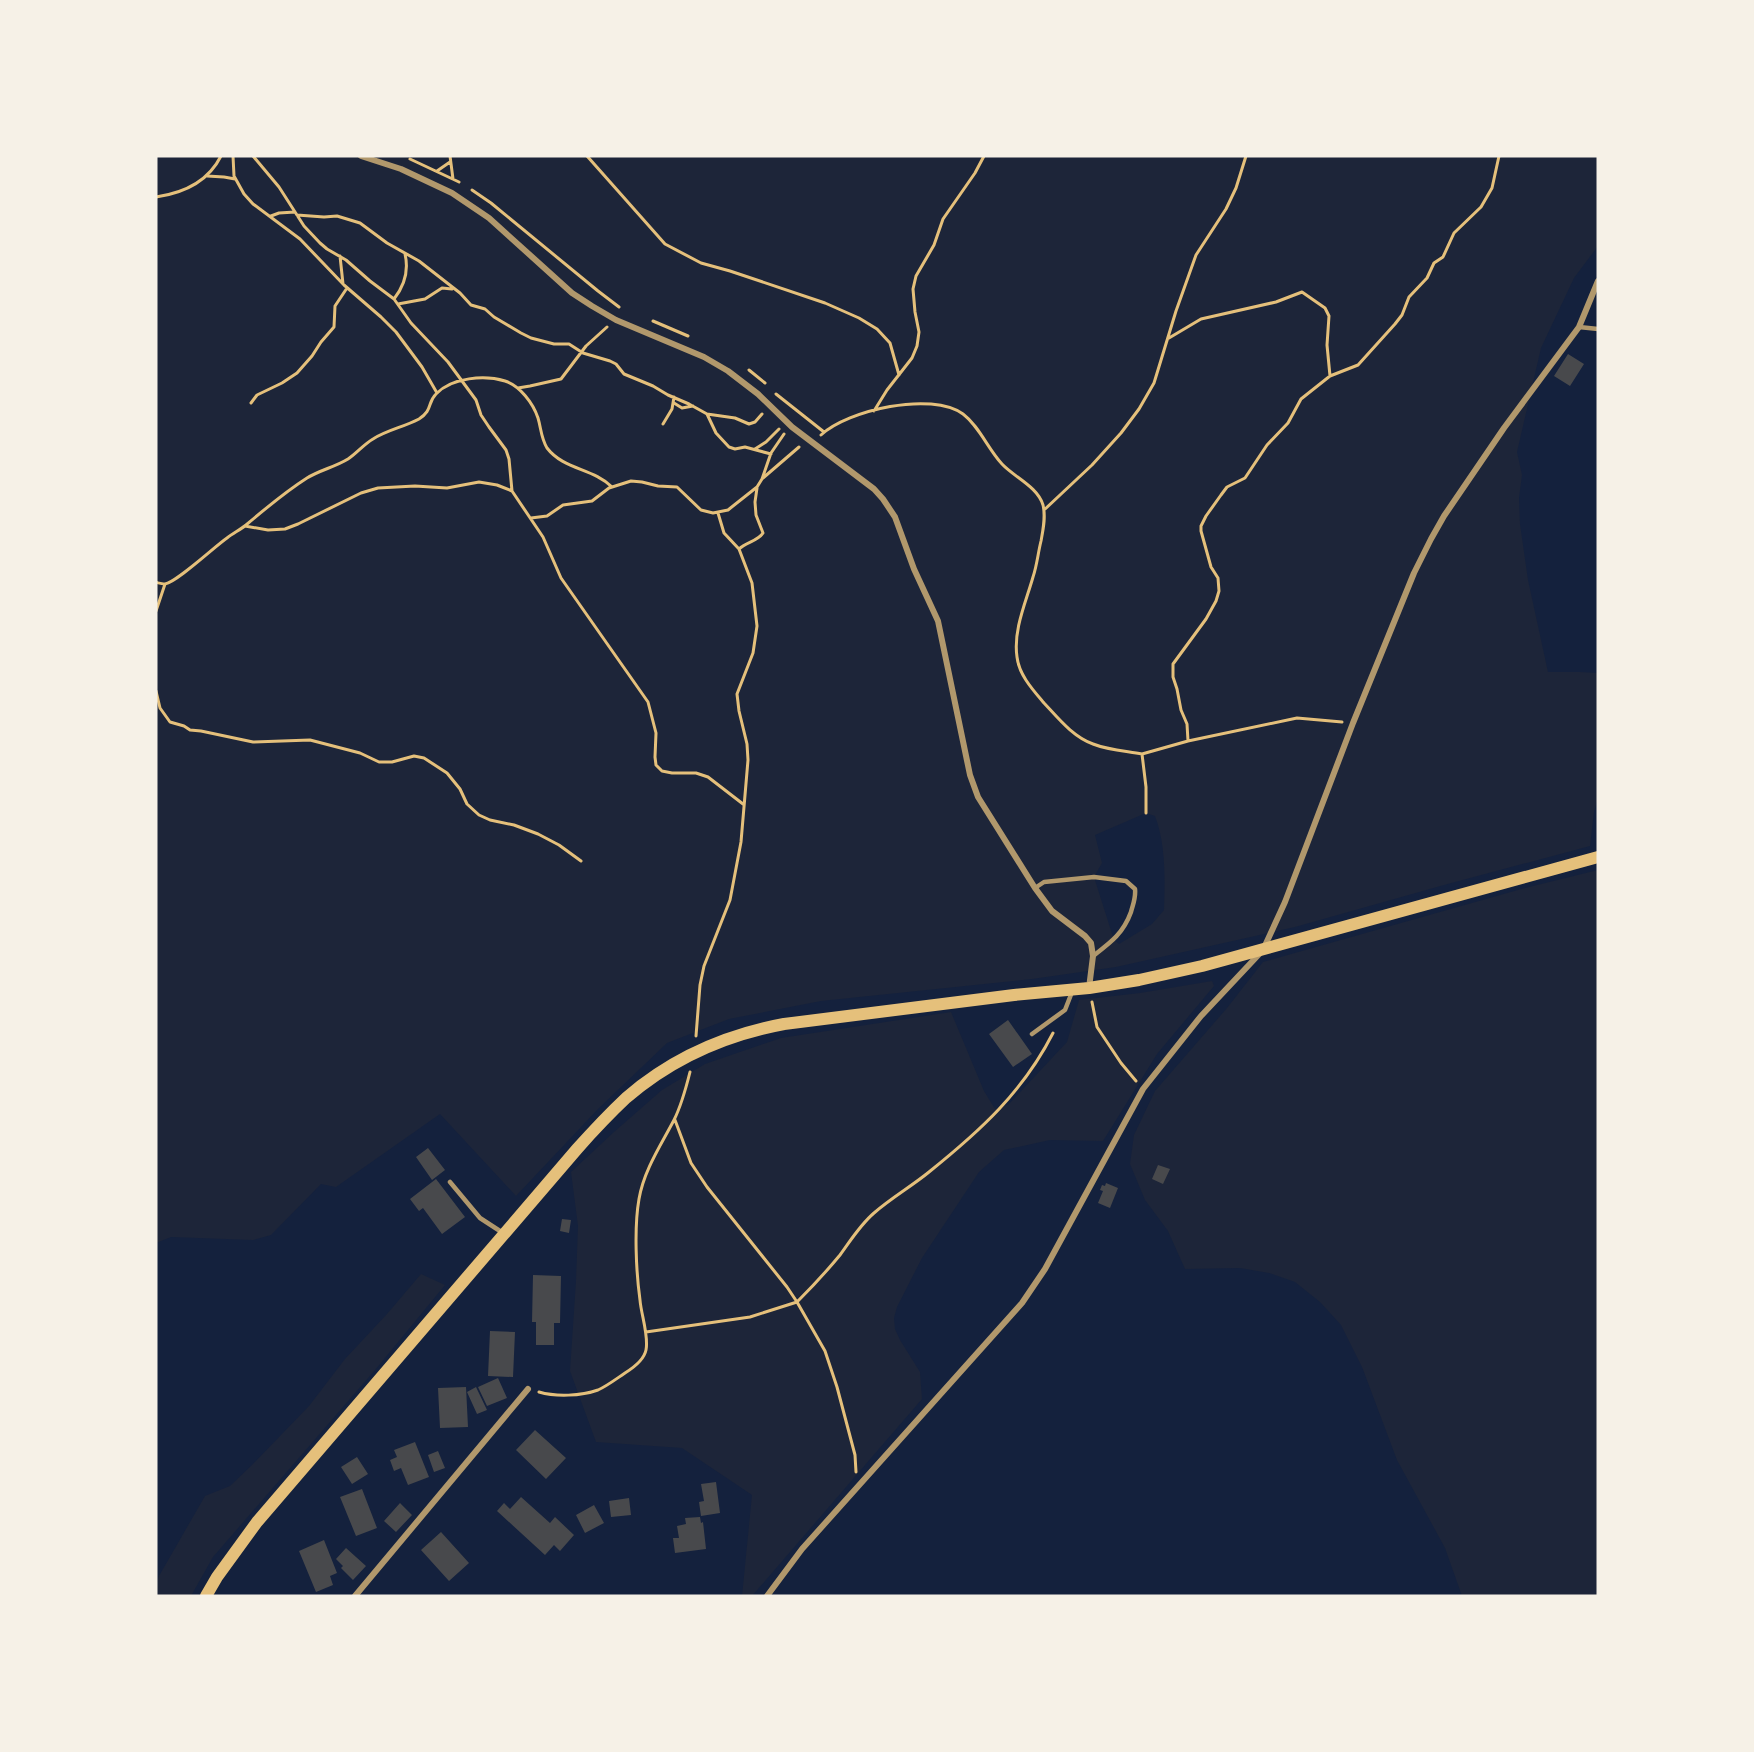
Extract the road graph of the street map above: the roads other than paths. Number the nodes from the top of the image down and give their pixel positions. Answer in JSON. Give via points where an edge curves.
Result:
{"nodes":[{"id":1,"x":361,"y":156,"type":"edge"},
{"id":2,"x":1598,"y":280,"type":"edge"},
{"id":3,"x":1579,"y":327,"type":"junction"},
{"id":4,"x":1598,"y":329,"type":"edge"},
{"id":5,"x":1598,"y":857,"type":"edge"},
{"id":6,"x":1035,"y":888,"type":"junction"},
{"id":7,"x":1263,"y":950,"type":"junction"},
{"id":8,"x":1093,"y":956,"type":"junction"},
{"id":9,"x":1089,"y":988,"type":"junction"},
{"id":10,"x":1073,"y":990,"type":"junction"},
{"id":11,"x":1032,"y":1034,"type":"dead end"},
{"id":12,"x":450,"y":1182,"type":"dead end"},
{"id":13,"x":505,"y":1234,"type":"junction"},
{"id":14,"x":528,"y":1389,"type":"road end"},
{"id":15,"x":206,"y":1596,"type":"edge"},
{"id":16,"x":355,"y":1596,"type":"edge"},
{"id":17,"x":767,"y":1596,"type":"edge"}],
"edges":[{"from":1,"to":6,"type":"street","via":[[452,193],[489,218],[597,310],[717,363],[789,425],[874,489],[895,517],[938,621],[978,797]]},
{"from":2,"to":3,"type":"street"},
{"from":3,"to":4,"type":"lane"},
{"from":3,"to":7,"type":"street","via":[[1504,428],[1431,539]]},
{"from":5,"to":7,"type":"main road"},
{"from":6,"to":8,"type":"street","via":[[1052,911],[1091,943]]},
{"from":6,"to":8,"type":"lane","via":[[1044,882],[1094,877],[1126,881],[1134,889],[1136,897],[1126,925]]},
{"from":7,"to":9,"type":"main road","via":[[1168,974]]},
{"from":7,"to":17,"type":"street","via":[[1201,1016],[1143,1089],[1045,1269],[1022,1303],[802,1549]]},
{"from":8,"to":9,"type":"street"},
{"from":9,"to":10,"type":"main road"},
{"from":10,"to":11,"type":"lane","via":[[1065,1010]]},
{"from":10,"to":13,"type":"main road","via":[[784,1024],[733,1036],[694,1052],[651,1078],[626,1099]]},
{"from":12,"to":13,"type":"lane","via":[[480,1218]]},
{"from":13,"to":15,"type":"main road","via":[[257,1522]]},
{"from":14,"to":16,"type":"street"}]}
